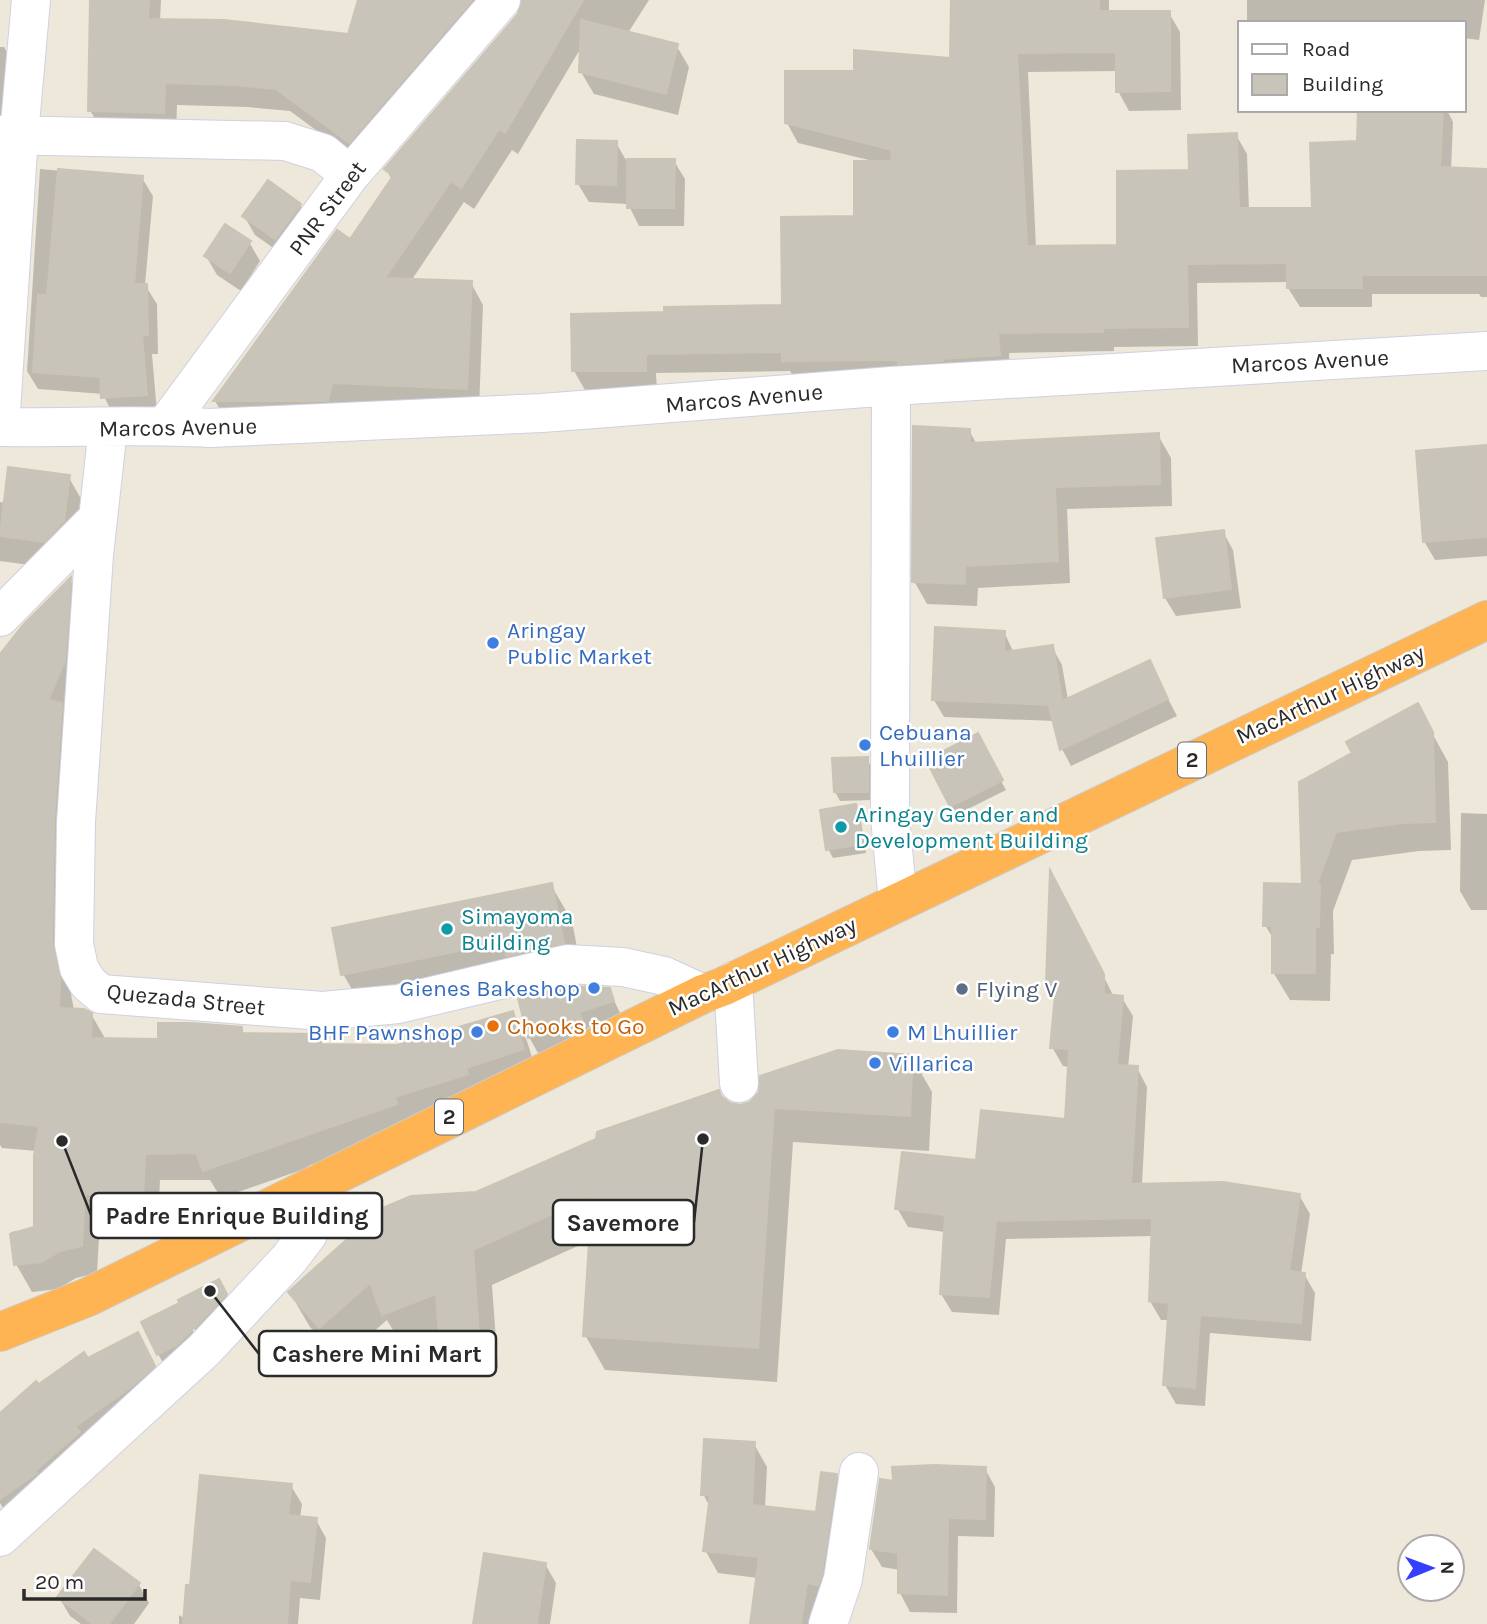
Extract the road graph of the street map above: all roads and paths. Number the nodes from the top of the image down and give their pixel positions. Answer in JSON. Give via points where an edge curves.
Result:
{"nodes":[{"id":1,"x":31,"y":0,"type":"edge"},
{"id":2,"x":501,"y":0,"type":"edge"},
{"id":3,"x":10,"y":135,"type":"edge"},
{"id":4,"x":350,"y":175,"type":"junction"},
{"id":5,"x":1487,"y":351,"type":"edge"},
{"id":6,"x":891,"y":386,"type":"junction"},
{"id":7,"x":165,"y":426,"type":"junction"},
{"id":8,"x":0,"y":427,"type":"edge"},
{"id":9,"x":108,"y":428,"type":"junction"},
{"id":10,"x":98,"y":518,"type":"junction"},
{"id":11,"x":0,"y":617,"type":"edge"},
{"id":12,"x":1487,"y":620,"type":"edge"},
{"id":13,"x":898,"y":902,"type":"junction"},
{"id":14,"x":718,"y":987,"type":"junction"},
{"id":15,"x":739,"y":1083,"type":"dead end"},
{"id":16,"x":319,"y":1183,"type":"junction"},
{"id":17,"x":0,"y":1332,"type":"edge"},
{"id":18,"x":859,"y":1472,"type":"dead end"},
{"id":19,"x":0,"y":1537,"type":"edge"},
{"id":20,"x":828,"y":1624,"type":"edge"}],
"edges":[{"from":1,"to":3,"type":"street"},
{"from":2,"to":4,"type":"street","name":"PNR Street"},
{"from":3,"to":4,"type":"street","via":[[285,141],[323,153]]},
{"from":3,"to":8,"type":"street"},
{"from":4,"to":7,"type":"street","name":"PNR Street"},
{"from":5,"to":6,"type":"street","name":"Marcos Avenue"},
{"from":6,"to":7,"type":"street","name":"Marcos Avenue","via":[[542,413],[209,428]]},
{"from":6,"to":13,"type":"street","via":[[890,817]]},
{"from":7,"to":9,"type":"street","name":"Marcos Avenue"},
{"from":8,"to":9,"type":"street","name":"Marcos Avenue"},
{"from":9,"to":10,"type":"street","name":"Quezada Street"},
{"from":10,"to":11,"type":"street"},
{"from":10,"to":14,"type":"street","name":"Quezada Street","via":[[76,822],[74,944],[79,968],[101,995],[323,1011],[398,1004],[567,964],[623,967]]},
{"from":12,"to":13,"type":"highway","name":"MacArthur Highway","number":"2"},
{"from":13,"to":14,"type":"highway","name":"MacArthur Highway","number":"2"},
{"from":14,"to":15,"type":"street"},
{"from":14,"to":16,"type":"highway","name":"MacArthur Highway","number":"2"},
{"from":16,"to":17,"type":"highway","name":"MacArthur Highway","number":"2","via":[[88,1297]]},
{"from":16,"to":19,"type":"street","via":[[308,1234],[289,1259],[204,1350]]},
{"from":18,"to":20,"type":"street","via":[[843,1579]]}]}
